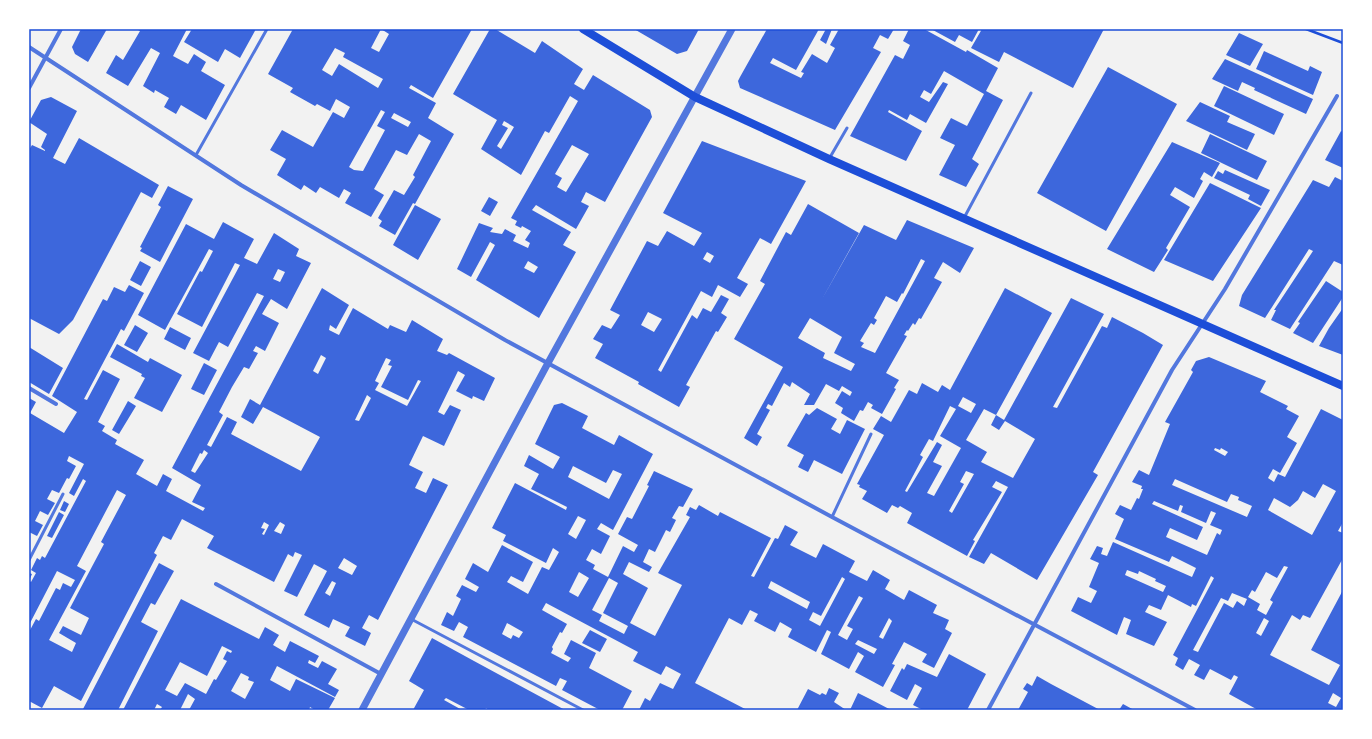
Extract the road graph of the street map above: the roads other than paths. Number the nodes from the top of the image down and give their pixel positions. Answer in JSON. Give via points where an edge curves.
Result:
{"nodes":[{"id":1,"x":61,"y":29,"type":"edge"},
{"id":2,"x":267,"y":29,"type":"edge"},
{"id":3,"x":583,"y":29,"type":"edge"},
{"id":4,"x":732,"y":29,"type":"edge"},
{"id":5,"x":29,"y":47,"type":"edge"},
{"id":6,"x":45,"y":58,"type":"junction"},
{"id":7,"x":29,"y":88,"type":"edge"},
{"id":8,"x":1031,"y":92,"type":"dead end"},
{"id":9,"x":1337,"y":96,"type":"dead end"},
{"id":10,"x":695,"y":97,"type":"junction"},
{"id":11,"x":847,"y":128,"type":"dead end"},
{"id":12,"x":196,"y":155,"type":"junction"},
{"id":13,"x":829,"y":159,"type":"junction"},
{"id":14,"x":964,"y":219,"type":"junction"},
{"id":15,"x":1202,"y":324,"type":"junction"},
{"id":16,"x":548,"y":363,"type":"junction"},
{"id":17,"x":1343,"y":386,"type":"edge"},
{"id":18,"x":29,"y":388,"type":"edge"},
{"id":19,"x":56,"y":404,"type":"dead end"},
{"id":20,"x":871,"y":434,"type":"dead end"},
{"id":21,"x":63,"y":494,"type":"dead end"},
{"id":22,"x":832,"y":517,"type":"junction"},
{"id":23,"x":29,"y":560,"type":"edge"},
{"id":24,"x":216,"y":584,"type":"dead end"},
{"id":25,"x":410,"y":619,"type":"junction"},
{"id":26,"x":1034,"y":624,"type":"junction"},
{"id":27,"x":381,"y":674,"type":"junction"},
{"id":28,"x":362,"y":710,"type":"edge"},
{"id":29,"x":583,"y":710,"type":"edge"},
{"id":30,"x":988,"y":710,"type":"edge"},
{"id":31,"x":1195,"y":710,"type":"edge"}],
"edges":[{"from":1,"to":6,"type":"street"},
{"from":2,"to":12,"type":"lane"},
{"from":3,"to":10,"type":"main road"},
{"from":4,"to":10,"type":"street"},
{"from":5,"to":6,"type":"street"},
{"from":6,"to":7,"type":"street"},
{"from":6,"to":12,"type":"street"},
{"from":8,"to":14,"type":"lane"},
{"from":9,"to":15,"type":"street"},
{"from":10,"to":13,"type":"main road"},
{"from":10,"to":16,"type":"street"},
{"from":11,"to":13,"type":"lane"},
{"from":12,"to":16,"type":"street","via":[[241,185]]},
{"from":13,"to":14,"type":"main road"},
{"from":14,"to":15,"type":"main road"},
{"from":15,"to":17,"type":"main road"},
{"from":15,"to":26,"type":"street","via":[[1172,370]]},
{"from":16,"to":22,"type":"street"},
{"from":16,"to":25,"type":"street"},
{"from":18,"to":19,"type":"street"},
{"from":20,"to":22,"type":"lane"},
{"from":21,"to":23,"type":"lane"},
{"from":22,"to":26,"type":"street"},
{"from":24,"to":27,"type":"street"},
{"from":25,"to":27,"type":"street"},
{"from":25,"to":29,"type":"lane"},
{"from":26,"to":30,"type":"street"},
{"from":26,"to":31,"type":"street"},
{"from":27,"to":28,"type":"street"}]}
